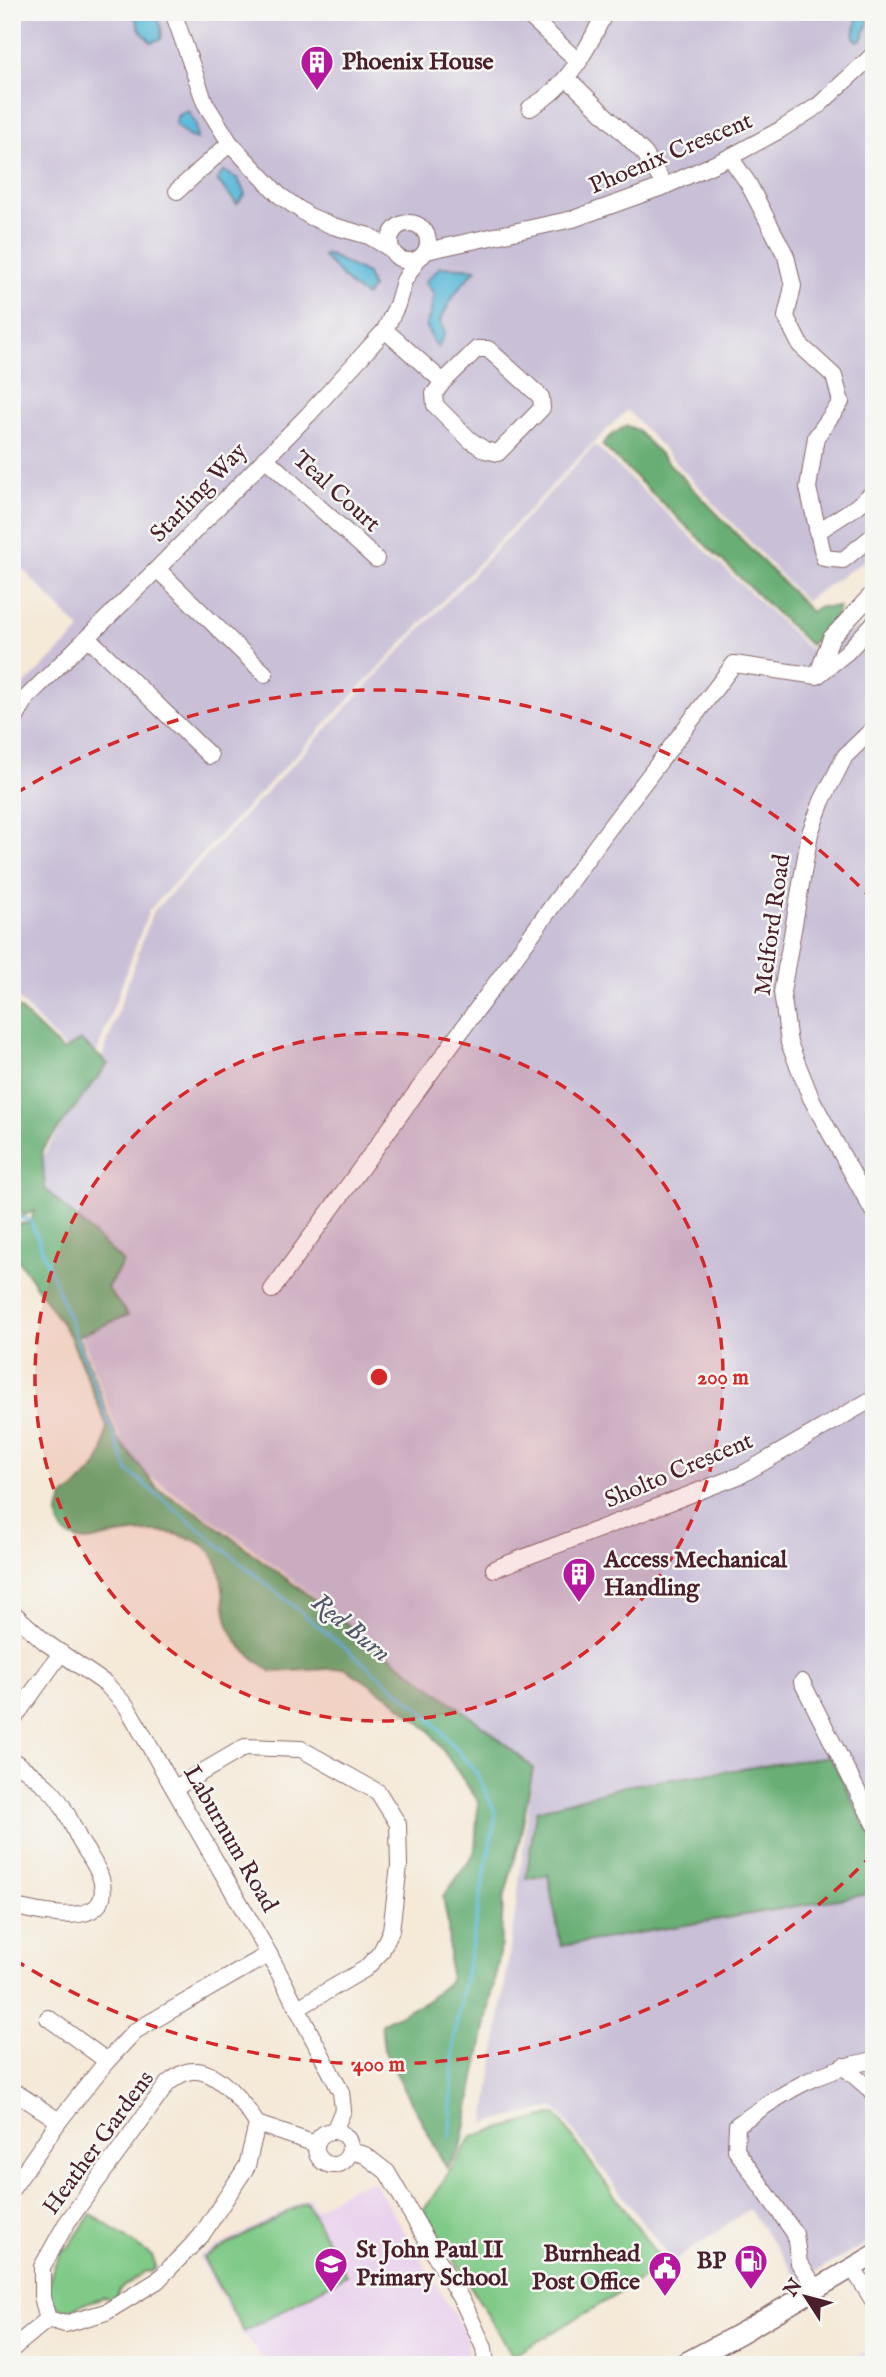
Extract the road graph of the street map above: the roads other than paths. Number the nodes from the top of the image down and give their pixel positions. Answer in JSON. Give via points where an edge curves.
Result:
{"nodes":[{"id":1,"x":173,"y":12,"type":"edge"},
{"id":2,"x":525,"y":12,"type":"edge"},
{"id":3,"x":605,"y":12,"type":"edge"},
{"id":4,"x":874,"y":54,"type":"edge"},
{"id":5,"x":579,"y":62,"type":"junction"},
{"id":6,"x":568,"y":79,"type":"junction"},
{"id":7,"x":530,"y":108,"type":"dead end"},
{"id":8,"x":230,"y":143,"type":"junction"},
{"id":9,"x":730,"y":157,"type":"junction"},
{"id":10,"x":665,"y":186,"type":"junction"},
{"id":11,"x":177,"y":191,"type":"dead end"},
{"id":12,"x":427,"y":233,"type":"junction"},
{"id":13,"x":459,"y":242,"type":"junction"},
{"id":14,"x":394,"y":247,"type":"junction"},
{"id":15,"x":422,"y":255,"type":"junction"},
{"id":16,"x":404,"y":281,"type":"junction"},
{"id":17,"x":385,"y":330,"type":"junction"},
{"id":18,"x":443,"y":382,"type":"junction"},
{"id":19,"x":265,"y":458,"type":"junction"},
{"id":20,"x":874,"y":492,"type":"edge"},
{"id":21,"x":817,"y":533,"type":"junction"},
{"id":22,"x":874,"y":535,"type":"edge"},
{"id":23,"x":376,"y":559,"type":"dead end"},
{"id":24,"x":157,"y":569,"type":"junction"},
{"id":25,"x":874,"y":592,"type":"edge"},
{"id":26,"x":874,"y":623,"type":"edge"},
{"id":27,"x":88,"y":638,"type":"junction"},
{"id":28,"x":265,"y":674,"type":"dead end"},
{"id":29,"x":817,"y":676,"type":"junction"},
{"id":30,"x":12,"y":725,"type":"edge"},
{"id":31,"x":874,"y":728,"type":"edge"},
{"id":32,"x":210,"y":756,"type":"dead end"},
{"id":33,"x":874,"y":1213,"type":"edge"},
{"id":34,"x":272,"y":1290,"type":"dead end"},
{"id":35,"x":874,"y":1398,"type":"edge"},
{"id":36,"x":494,"y":1569,"type":"dead end"},
{"id":37,"x":12,"y":1612,"type":"edge"},
{"id":38,"x":61,"y":1653,"type":"junction"},
{"id":39,"x":802,"y":1682,"type":"dead end"},
{"id":40,"x":12,"y":1721,"type":"edge"},
{"id":41,"x":12,"y":1760,"type":"edge"},
{"id":42,"x":175,"y":1788,"type":"junction"},
{"id":43,"x":874,"y":1824,"type":"edge"},
{"id":44,"x":12,"y":1906,"type":"edge"},
{"id":45,"x":269,"y":1954,"type":"junction"},
{"id":46,"x":298,"y":2008,"type":"junction"},
{"id":47,"x":48,"y":2018,"type":"dead end"},
{"id":48,"x":874,"y":2060,"type":"edge"},
{"id":49,"x":107,"y":2061,"type":"junction"},
{"id":50,"x":843,"y":2066,"type":"junction"},
{"id":51,"x":12,"y":2090,"type":"edge"},
{"id":52,"x":874,"y":2093,"type":"edge"},
{"id":53,"x":59,"y":2121,"type":"junction"},
{"id":54,"x":257,"y":2123,"type":"junction"},
{"id":55,"x":334,"y":2131,"type":"junction"},
{"id":56,"x":317,"y":2143,"type":"junction"},
{"id":57,"x":350,"y":2151,"type":"junction"},
{"id":58,"x":12,"y":2189,"type":"edge"},
{"id":59,"x":874,"y":2255,"type":"edge"},
{"id":60,"x":852,"y":2267,"type":"junction"},
{"id":61,"x":816,"y":2288,"type":"junction"},
{"id":62,"x":874,"y":2302,"type":"edge"},
{"id":63,"x":48,"y":2319,"type":"junction"},
{"id":64,"x":12,"y":2349,"type":"edge"},
{"id":65,"x":486,"y":2365,"type":"edge"},
{"id":66,"x":681,"y":2365,"type":"edge"}],
"edges":[{"from":1,"to":8,"type":"street","via":[[205,103]]},
{"from":2,"to":5,"type":"street"},
{"from":3,"to":5,"type":"street"},
{"from":4,"to":9,"type":"street","name":"Phoenix Crescent","via":[[819,105]]},
{"from":5,"to":6,"type":"street"},
{"from":6,"to":7,"type":"street"},
{"from":6,"to":10,"type":"street","via":[[645,154]]},
{"from":8,"to":11,"type":"street"},
{"from":8,"to":14,"type":"street","via":[[279,195],[309,216]]},
{"from":9,"to":10,"type":"street","name":"Phoenix Crescent"},
{"from":9,"to":21,"type":"street","via":[[786,256],[793,286],[786,317],[800,345],[834,376],[841,402],[816,437],[808,488]]},
{"from":10,"to":13,"type":"street","name":"Phoenix Crescent","via":[[573,219]]},
{"from":12,"to":13,"type":"street","name":"Phoenix Crescent"},
{"from":12,"to":14,"type":"street","via":[[419,225],[400,224]]},
{"from":12,"to":15,"type":"street"},
{"from":13,"to":15,"type":"street","name":"Phoenix Crescent"},
{"from":14,"to":15,"type":"street","via":[[408,261]]},
{"from":14,"to":16,"type":"street"},
{"from":15,"to":16,"type":"street","name":"Starling Way"},
{"from":16,"to":17,"type":"street","name":"Starling Way"},
{"from":17,"to":18,"type":"street"},
{"from":17,"to":19,"type":"street","name":"Starling Way"},
{"from":18,"to":18,"type":"street","via":[[477,349],[488,349],[541,397],[542,408],[498,453],[485,450],[435,405],[434,394]]},
{"from":19,"to":23,"type":"street","name":"Teal Court"},
{"from":19,"to":24,"type":"street","name":"Starling Way"},
{"from":20,"to":21,"type":"street"},
{"from":21,"to":22,"type":"street","via":[[824,558],[843,561]]},
{"from":24,"to":27,"type":"street","name":"Starling Way"},
{"from":24,"to":28,"type":"street"},
{"from":25,"to":29,"type":"street","via":[[831,638]]},
{"from":26,"to":29,"type":"street"},
{"from":27,"to":30,"type":"street","name":"Starling Way","via":[[27,697]]},
{"from":27,"to":32,"type":"street"},
{"from":29,"to":34,"type":"street","via":[[734,664]]},
{"from":31,"to":33,"type":"street","name":"Melford Road","via":[[845,756],[810,833],[782,992],[789,1043],[811,1098]]},
{"from":35,"to":36,"type":"street","name":"Sholto Crescent","via":[[741,1475]]},
{"from":37,"to":38,"type":"street","name":"Laburnum Road"},
{"from":38,"to":40,"type":"street"},
{"from":38,"to":42,"type":"street","name":"Laburnum Road","via":[[106,1684],[127,1707]]},
{"from":39,"to":43,"type":"street"},
{"from":41,"to":44,"type":"street","via":[[53,1791],[100,1877],[103,1894],[96,1908],[81,1915]]},
{"from":42,"to":45,"type":"street","name":"Laburnum Road"},
{"from":42,"to":46,"type":"street","via":[[245,1747],[301,1749],[378,1792],[398,1824],[399,1866],[391,1930],[381,1952],[365,1969]]},
{"from":45,"to":46,"type":"street","name":"Laburnum Road"},
{"from":45,"to":49,"type":"street","via":[[135,2031]]},
{"from":46,"to":55,"type":"street","name":"Laburnum Road","via":[[341,2092],[343,2110]]},
{"from":47,"to":49,"type":"street"},
{"from":48,"to":50,"type":"street"},
{"from":49,"to":53,"type":"street"},
{"from":50,"to":52,"type":"street"},
{"from":50,"to":61,"type":"street","via":[[789,2089],[737,2125],[736,2150],[795,2234],[799,2263]]},
{"from":51,"to":53,"type":"street"},
{"from":53,"to":58,"type":"street"},
{"from":54,"to":56,"type":"street"},
{"from":54,"to":63,"type":"street","via":[[247,2166],[201,2236],[156,2281],[106,2312],[65,2324]]},
{"from":54,"to":63,"type":"street","name":"Heather Gardens","via":[[222,2081],[195,2070],[168,2084],[66,2224],[42,2267]]},
{"from":55,"to":56,"type":"street"},
{"from":55,"to":57,"type":"street","via":[[346,2137]]},
{"from":56,"to":57,"type":"street","via":[[317,2153],[328,2163],[342,2162]]},
{"from":57,"to":65,"type":"street","via":[[365,2155],[387,2172],[465,2306],[484,2348]]},
{"from":59,"to":60,"type":"main road"},
{"from":60,"to":61,"type":"main road"},
{"from":60,"to":62,"type":"street"},
{"from":61,"to":66,"type":"main road"},
{"from":63,"to":64,"type":"street"}]}
